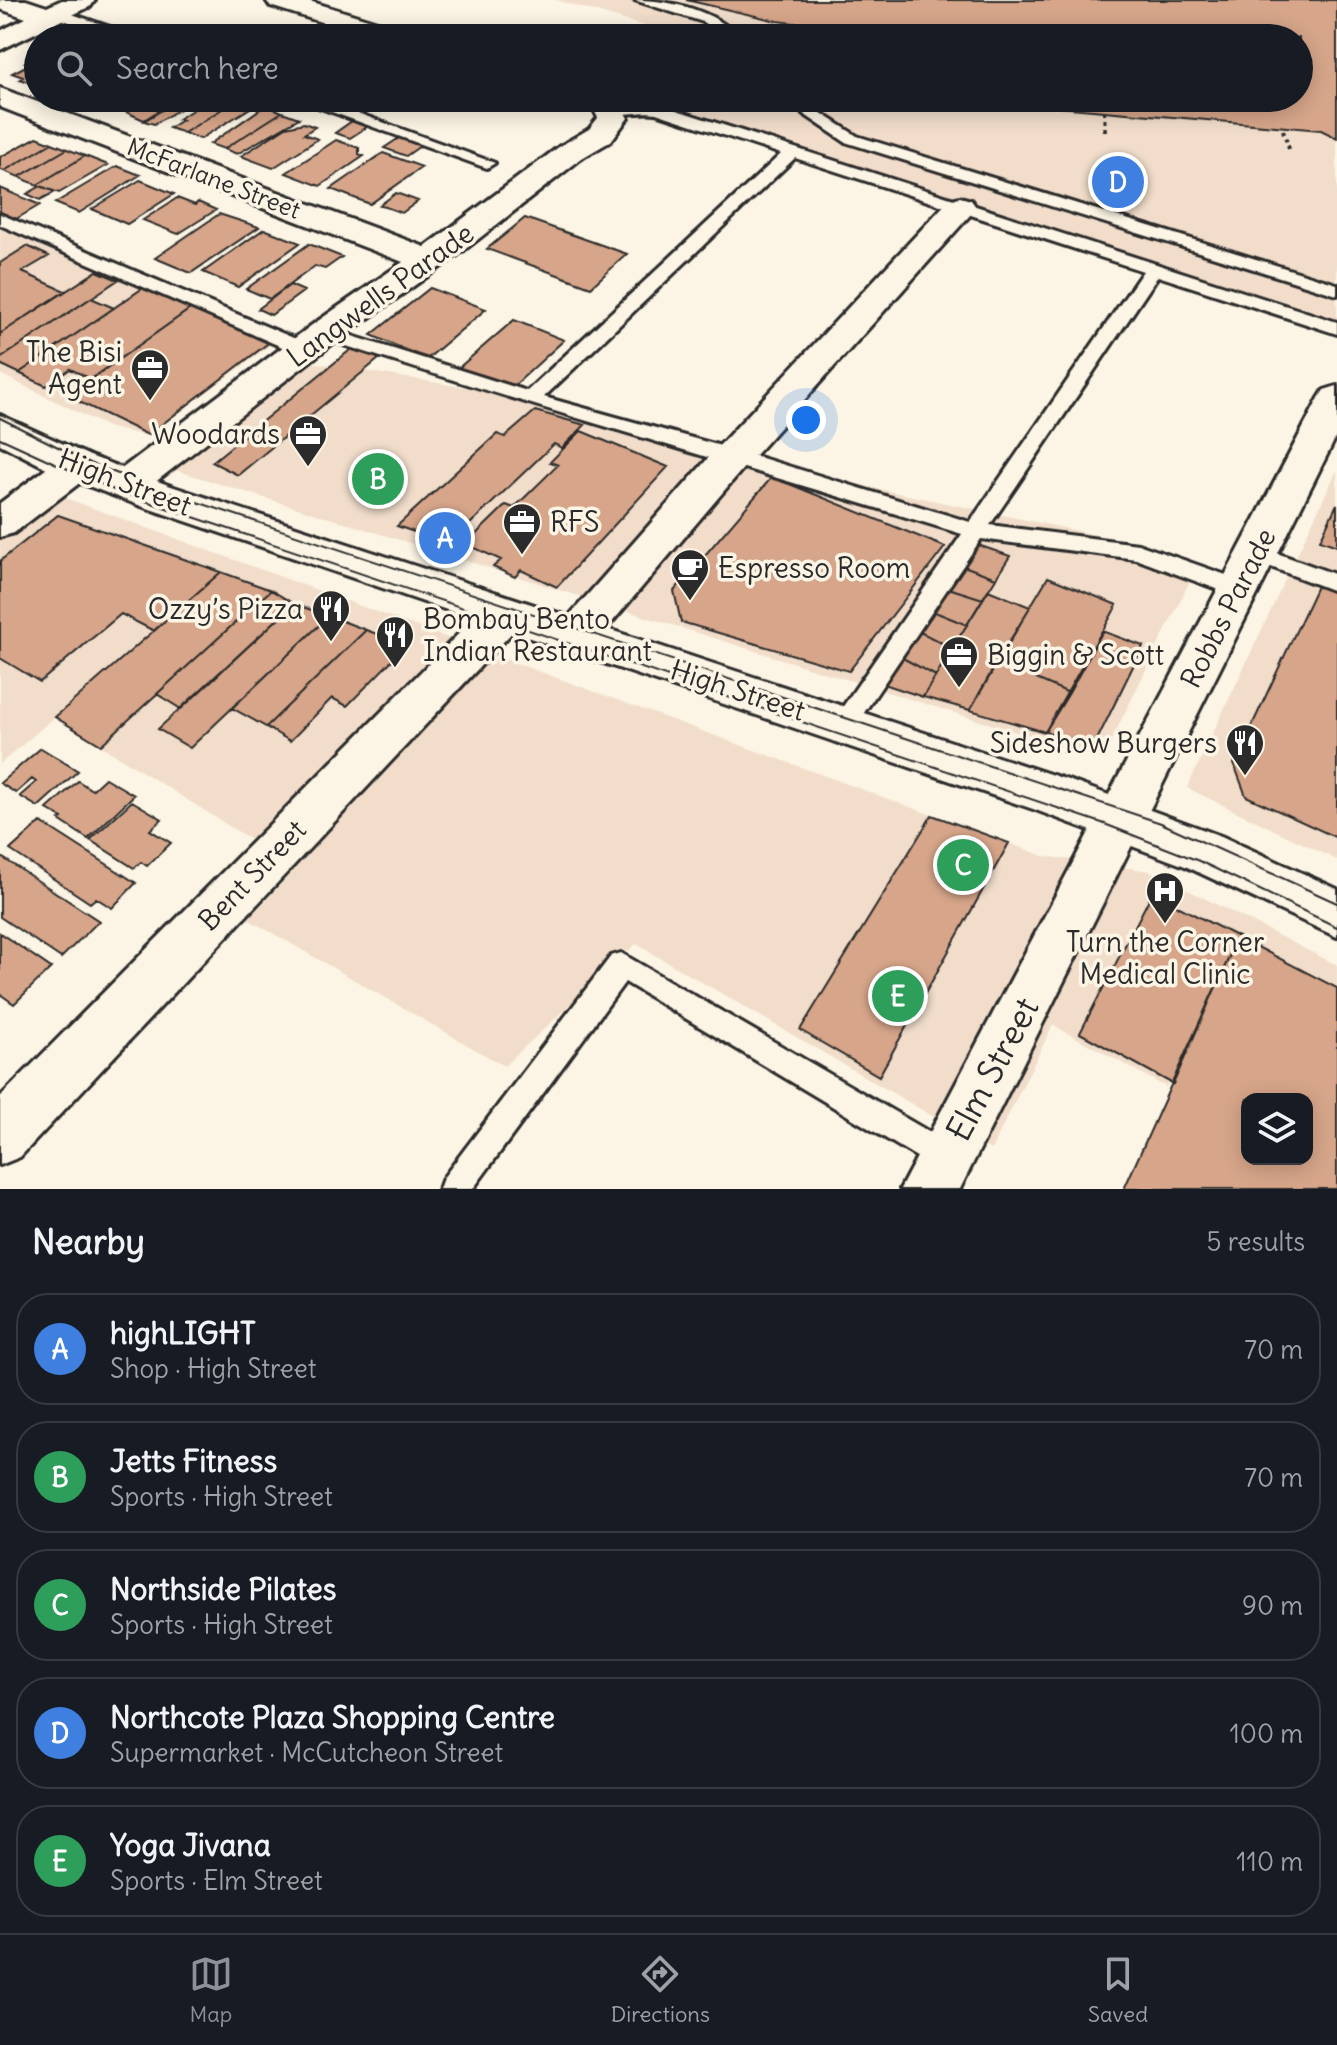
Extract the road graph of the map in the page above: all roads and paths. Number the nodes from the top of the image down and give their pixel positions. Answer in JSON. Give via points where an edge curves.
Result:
{"nodes":[{"id":1,"x":0,"y":0,"type":"edge"},
{"id":2,"x":82,"y":0,"type":"edge"},
{"id":3,"x":279,"y":0,"type":"edge"},
{"id":4,"x":641,"y":0,"type":"edge"},
{"id":5,"x":53,"y":15,"type":"junction"},
{"id":6,"x":35,"y":24,"type":"edge"},
{"id":7,"x":83,"y":24,"type":"edge"},
{"id":8,"x":355,"y":24,"type":"edge"},
{"id":9,"x":715,"y":24,"type":"edge"},
{"id":10,"x":24,"y":30,"type":"edge"},
{"id":11,"x":0,"y":42,"type":"edge"},
{"id":12,"x":0,"y":97,"type":"edge"},
{"id":13,"x":24,"y":106,"type":"edge"},
{"id":14,"x":39,"y":112,"type":"edge"},
{"id":15,"x":341,"y":112,"type":"edge"},
{"id":16,"x":606,"y":112,"type":"edge"},
{"id":17,"x":668,"y":112,"type":"edge"},
{"id":18,"x":810,"y":112,"type":"edge"},
{"id":19,"x":1104,"y":112,"type":"edge"},
{"id":20,"x":1283,"y":130,"type":"dead end"},
{"id":21,"x":1105,"y":133,"type":"dead end"},
{"id":22,"x":1289,"y":149,"type":"dead end"},
{"id":23,"x":792,"y":152,"type":"junction"},
{"id":24,"x":487,"y":163,"type":"dead end"},
{"id":25,"x":960,"y":207,"type":"junction"},
{"id":26,"x":0,"y":219,"type":"edge"},
{"id":27,"x":428,"y":260,"type":"junction"},
{"id":28,"x":1154,"y":268,"type":"junction"},
{"id":29,"x":1337,"y":290,"type":"edge"},
{"id":30,"x":1337,"y":328,"type":"edge"},
{"id":31,"x":314,"y":341,"type":"junction"},
{"id":32,"x":1337,"y":398,"type":"edge"},
{"id":33,"x":530,"y":399,"type":"junction"},
{"id":34,"x":0,"y":428,"type":"edge"},
{"id":35,"x":732,"y":456,"type":"junction"},
{"id":36,"x":76,"y":466,"type":"junction"},
{"id":37,"x":126,"y":485,"type":"junction"},
{"id":38,"x":0,"y":523,"type":"edge"},
{"id":39,"x":975,"y":531,"type":"junction"},
{"id":40,"x":1251,"y":561,"type":"junction"},
{"id":41,"x":1337,"y":570,"type":"edge"},
{"id":42,"x":1337,"y":584,"type":"edge"},
{"id":43,"x":505,"y":613,"type":"junction"},
{"id":44,"x":576,"y":636,"type":"junction"},
{"id":45,"x":843,"y":725,"type":"junction"},
{"id":46,"x":1121,"y":820,"type":"junction"},
{"id":47,"x":1337,"y":914,"type":"edge"},
{"id":48,"x":0,"y":1137,"type":"edge"},
{"id":49,"x":937,"y":1174,"type":"edge"},
{"id":50,"x":454,"y":1189,"type":"edge"}],
"edges":[{"from":1,"to":5,"type":"street"},
{"from":2,"to":5,"type":"street"},
{"from":3,"to":8,"type":"street"},
{"from":4,"to":9,"type":"lane"},
{"from":5,"to":6,"type":"street"},
{"from":5,"to":7,"type":"lane"},
{"from":10,"to":11,"type":"street"},
{"from":12,"to":13,"type":"street","name":"McFarlane Street"},
{"from":14,"to":27,"type":"street","name":"McFarlane Street"},
{"from":15,"to":24,"type":"lane"},
{"from":16,"to":27,"type":"street","name":"Langwells Parade","via":[[612,122],[600,135]]},
{"from":17,"to":23,"type":"lane"},
{"from":18,"to":29,"type":"lane","via":[[851,139]]},
{"from":19,"to":21,"type":"path"},
{"from":20,"to":22,"type":"path"},
{"from":23,"to":25,"type":"lane"},
{"from":23,"to":33,"type":"lane"},
{"from":25,"to":28,"type":"lane"},
{"from":25,"to":35,"type":"street"},
{"from":26,"to":31,"type":"lane"},
{"from":27,"to":31,"type":"street","name":"Langwells Parade"},
{"from":28,"to":30,"type":"lane"},
{"from":28,"to":39,"type":"lane"},
{"from":31,"to":33,"type":"lane"},
{"from":31,"to":37,"type":"street","name":"Langwells Parade"},
{"from":32,"to":40,"type":"street","name":"Robbs Parade"},
{"from":33,"to":35,"type":"lane"},
{"from":34,"to":36,"type":"main road","name":"High Street"},
{"from":35,"to":39,"type":"lane"},
{"from":35,"to":44,"type":"street"},
{"from":36,"to":37,"type":"main road","name":"High Street"},
{"from":36,"to":38,"type":"street"},
{"from":37,"to":43,"type":"main road","name":"High Street"},
{"from":39,"to":40,"type":"lane"},
{"from":39,"to":45,"type":"lane"},
{"from":40,"to":41,"type":"lane"},
{"from":40,"to":42,"type":"lane"},
{"from":40,"to":46,"type":"street","name":"Robbs Parade"},
{"from":43,"to":44,"type":"main road","name":"High Street"},
{"from":43,"to":48,"type":"street","name":"Bent Street"},
{"from":44,"to":45,"type":"main road","name":"High Street"},
{"from":45,"to":46,"type":"main road","name":"High Street"},
{"from":46,"to":47,"type":"main road","name":"High Street","via":[[1203,851]]},
{"from":46,"to":49,"type":"street","name":"Elm Street"},
{"from":49,"to":50,"type":"lane","via":[[621,965]]}]}
